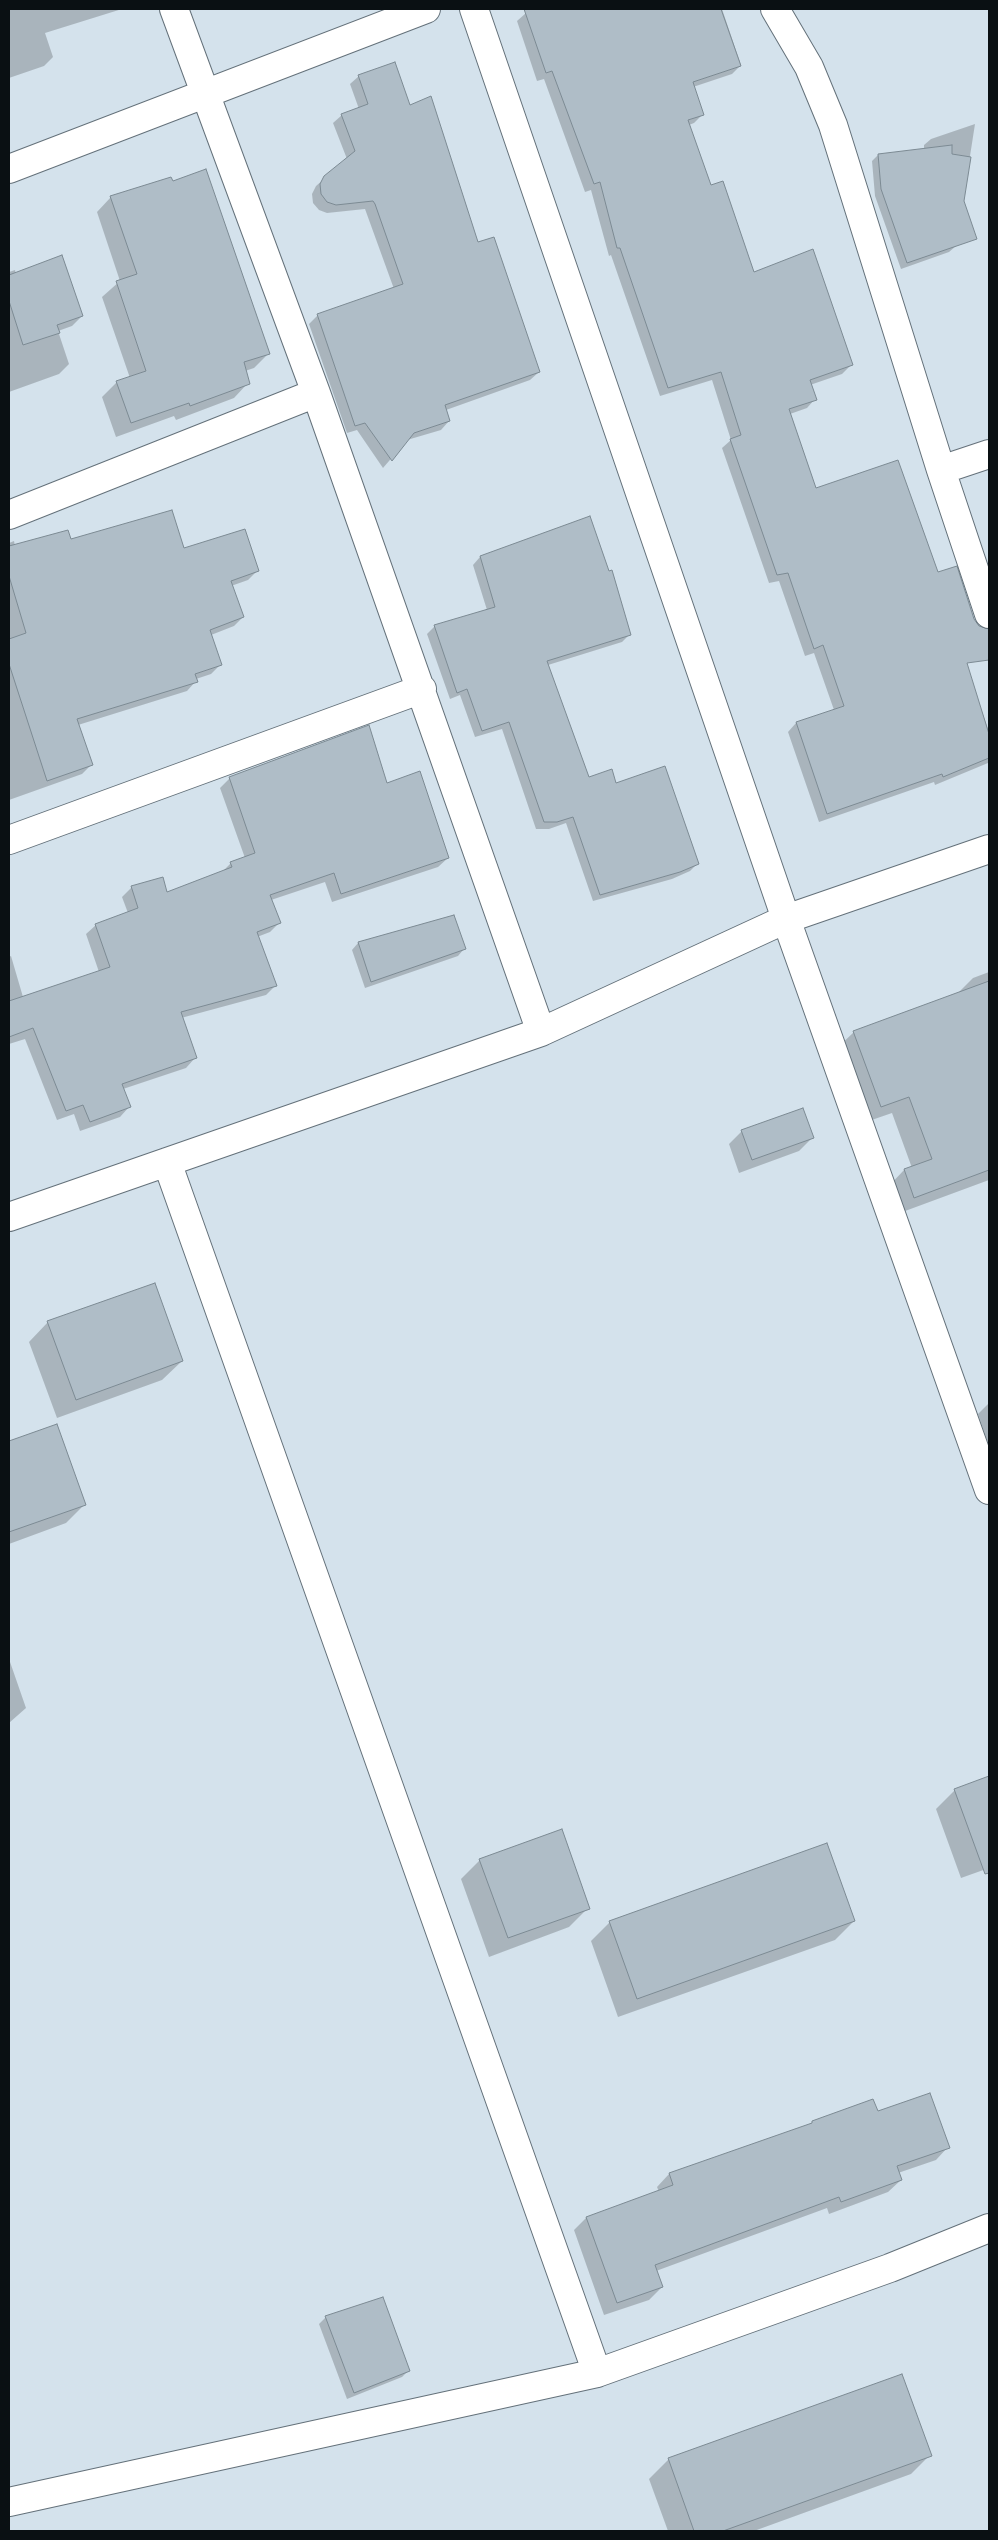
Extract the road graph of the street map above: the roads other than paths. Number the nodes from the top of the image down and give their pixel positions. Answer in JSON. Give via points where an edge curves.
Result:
{"nodes":[{"id":1,"x":174,"y":9,"type":"edge"},
{"id":2,"x":426,"y":9,"type":"edge"},
{"id":3,"x":474,"y":9,"type":"edge"},
{"id":4,"x":775,"y":9,"type":"edge"},
{"id":5,"x":204,"y":94,"type":"junction"},
{"id":6,"x":9,"y":169,"type":"edge"},
{"id":7,"x":316,"y":393,"type":"junction"},
{"id":8,"x":989,"y":454,"type":"edge"},
{"id":9,"x":941,"y":470,"type":"junction"},
{"id":10,"x":9,"y":515,"type":"edge"},
{"id":11,"x":989,"y":614,"type":"edge"},
{"id":12,"x":422,"y":689,"type":"junction"},
{"id":13,"x":9,"y":840,"type":"edge"},
{"id":14,"x":989,"y":849,"type":"edge"},
{"id":15,"x":786,"y":919,"type":"junction"},
{"id":16,"x":542,"y":1032,"type":"junction"},
{"id":17,"x":167,"y":1162,"type":"junction"},
{"id":18,"x":9,"y":1216,"type":"edge"},
{"id":19,"x":989,"y":1490,"type":"edge"},
{"id":20,"x":989,"y":2228,"type":"edge"},
{"id":21,"x":597,"y":2373,"type":"junction"},
{"id":22,"x":9,"y":2502,"type":"edge"}],
"edges":[{"from":1,"to":5,"type":"street"},
{"from":2,"to":5,"type":"street"},
{"from":3,"to":15,"type":"street"},
{"from":4,"to":9,"type":"street","via":[[809,67],[833,125]]},
{"from":5,"to":6,"type":"street"},
{"from":5,"to":7,"type":"street"},
{"from":7,"to":10,"type":"street"},
{"from":7,"to":12,"type":"street"},
{"from":8,"to":9,"type":"street"},
{"from":9,"to":11,"type":"street"},
{"from":12,"to":13,"type":"street"},
{"from":12,"to":16,"type":"street"},
{"from":14,"to":15,"type":"street"},
{"from":15,"to":16,"type":"street"},
{"from":15,"to":19,"type":"street"},
{"from":16,"to":17,"type":"street"},
{"from":17,"to":18,"type":"street"},
{"from":17,"to":21,"type":"street"},
{"from":20,"to":21,"type":"street","via":[[890,2268]]},
{"from":21,"to":22,"type":"street"}]}
